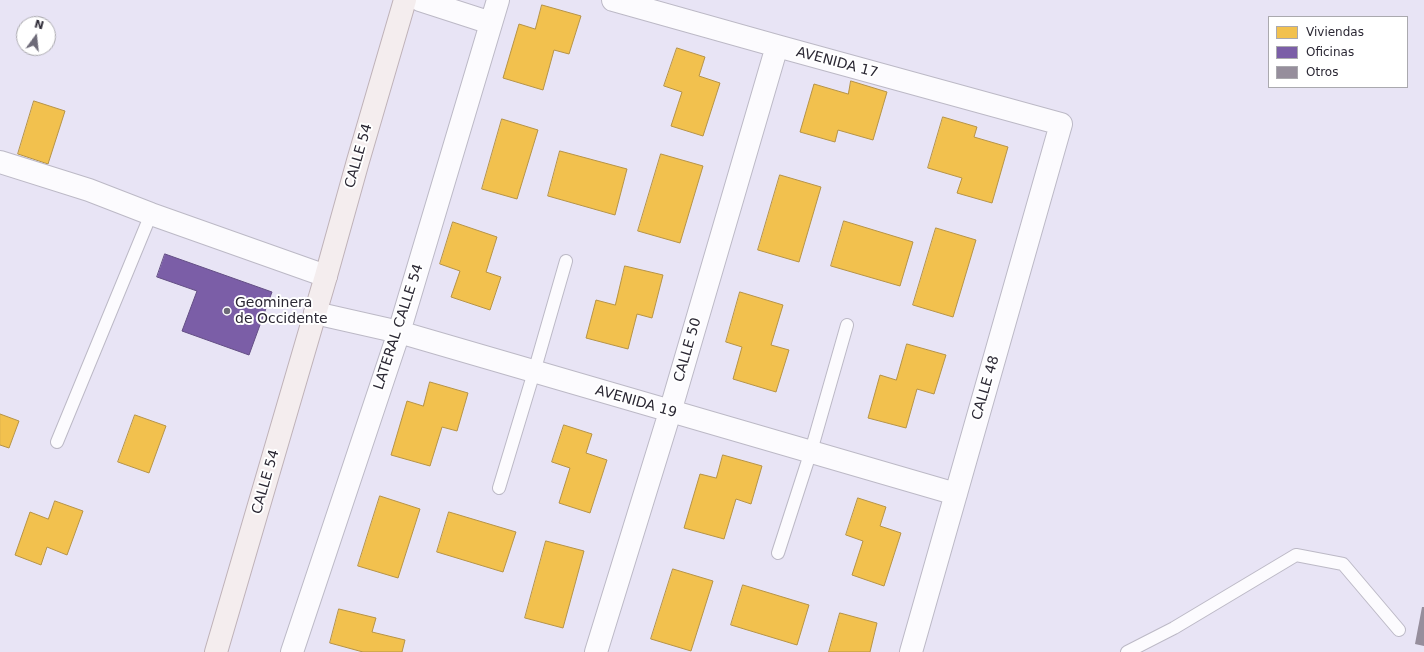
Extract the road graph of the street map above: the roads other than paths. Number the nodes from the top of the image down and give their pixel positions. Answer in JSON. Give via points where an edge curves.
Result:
{"nodes":[{"id":1,"x":405,"y":0,"type":"edge"},
{"id":2,"x":420,"y":0,"type":"edge"},
{"id":3,"x":498,"y":0,"type":"edge"},
{"id":4,"x":613,"y":0,"type":"edge"},
{"id":5,"x":491,"y":23,"type":"junction"},
{"id":6,"x":777,"y":46,"type":"junction"},
{"id":7,"x":1061,"y":124,"type":"joint"},
{"id":8,"x":0,"y":162,"type":"edge"},
{"id":9,"x":151,"y":214,"type":"junction"},
{"id":10,"x":566,"y":261,"type":"dead end"},
{"id":11,"x":326,"y":276,"type":"junction"},
{"id":12,"x":315,"y":313,"type":"junction"},
{"id":13,"x":847,"y":325,"type":"dead end"},
{"id":14,"x":399,"y":332,"type":"junction"},
{"id":15,"x":534,"y":372,"type":"junction"},
{"id":16,"x":670,"y":412,"type":"junction"},
{"id":17,"x":57,"y":442,"type":"dead end"},
{"id":18,"x":811,"y":452,"type":"junction"},
{"id":19,"x":498,"y":488,"type":"dead end"},
{"id":20,"x":956,"y":494,"type":"junction"},
{"id":21,"x":778,"y":553,"type":"dead end"},
{"id":22,"x":1399,"y":630,"type":"dead end"},
{"id":23,"x":216,"y":652,"type":"edge"},
{"id":24,"x":292,"y":652,"type":"edge"},
{"id":25,"x":596,"y":652,"type":"edge"},
{"id":26,"x":911,"y":652,"type":"edge"},
{"id":27,"x":1127,"y":652,"type":"edge"}],
"edges":[{"from":1,"to":11,"type":"main road","name":"CALLE 54"},
{"from":2,"to":5,"type":"street"},
{"from":3,"to":5,"type":"street","name":"LATERAL CALLE 54"},
{"from":4,"to":6,"type":"street","name":"AVENIDA 17"},
{"from":5,"to":14,"type":"street","name":"LATERAL CALLE 54"},
{"from":6,"to":7,"type":"street","name":"AVENIDA 17"},
{"from":6,"to":16,"type":"street","name":"CALLE 50"},
{"from":7,"to":20,"type":"street","name":"CALLE 48"},
{"from":8,"to":9,"type":"street","via":[[89,190]]},
{"from":9,"to":11,"type":"street"},
{"from":9,"to":17,"type":"lane"},
{"from":10,"to":15,"type":"lane"},
{"from":11,"to":12,"type":"main road","name":"CALLE 54"},
{"from":12,"to":14,"type":"street","name":"AVENIDA 19"},
{"from":12,"to":23,"type":"main road","name":"CALLE 54"},
{"from":13,"to":18,"type":"lane"},
{"from":14,"to":15,"type":"street","name":"AVENIDA 19"},
{"from":14,"to":24,"type":"street","name":"LATERAL CALLE 54"},
{"from":15,"to":16,"type":"street","name":"AVENIDA 19"},
{"from":15,"to":19,"type":"lane"},
{"from":16,"to":18,"type":"street","name":"AVENIDA 19"},
{"from":16,"to":25,"type":"street","name":"CALLE 50"},
{"from":18,"to":20,"type":"street","name":"AVENIDA 19"},
{"from":18,"to":21,"type":"lane"},
{"from":20,"to":26,"type":"street","name":"CALLE 48"},
{"from":22,"to":27,"type":"lane","via":[[1343,564],[1296,555],[1174,628]]}]}
